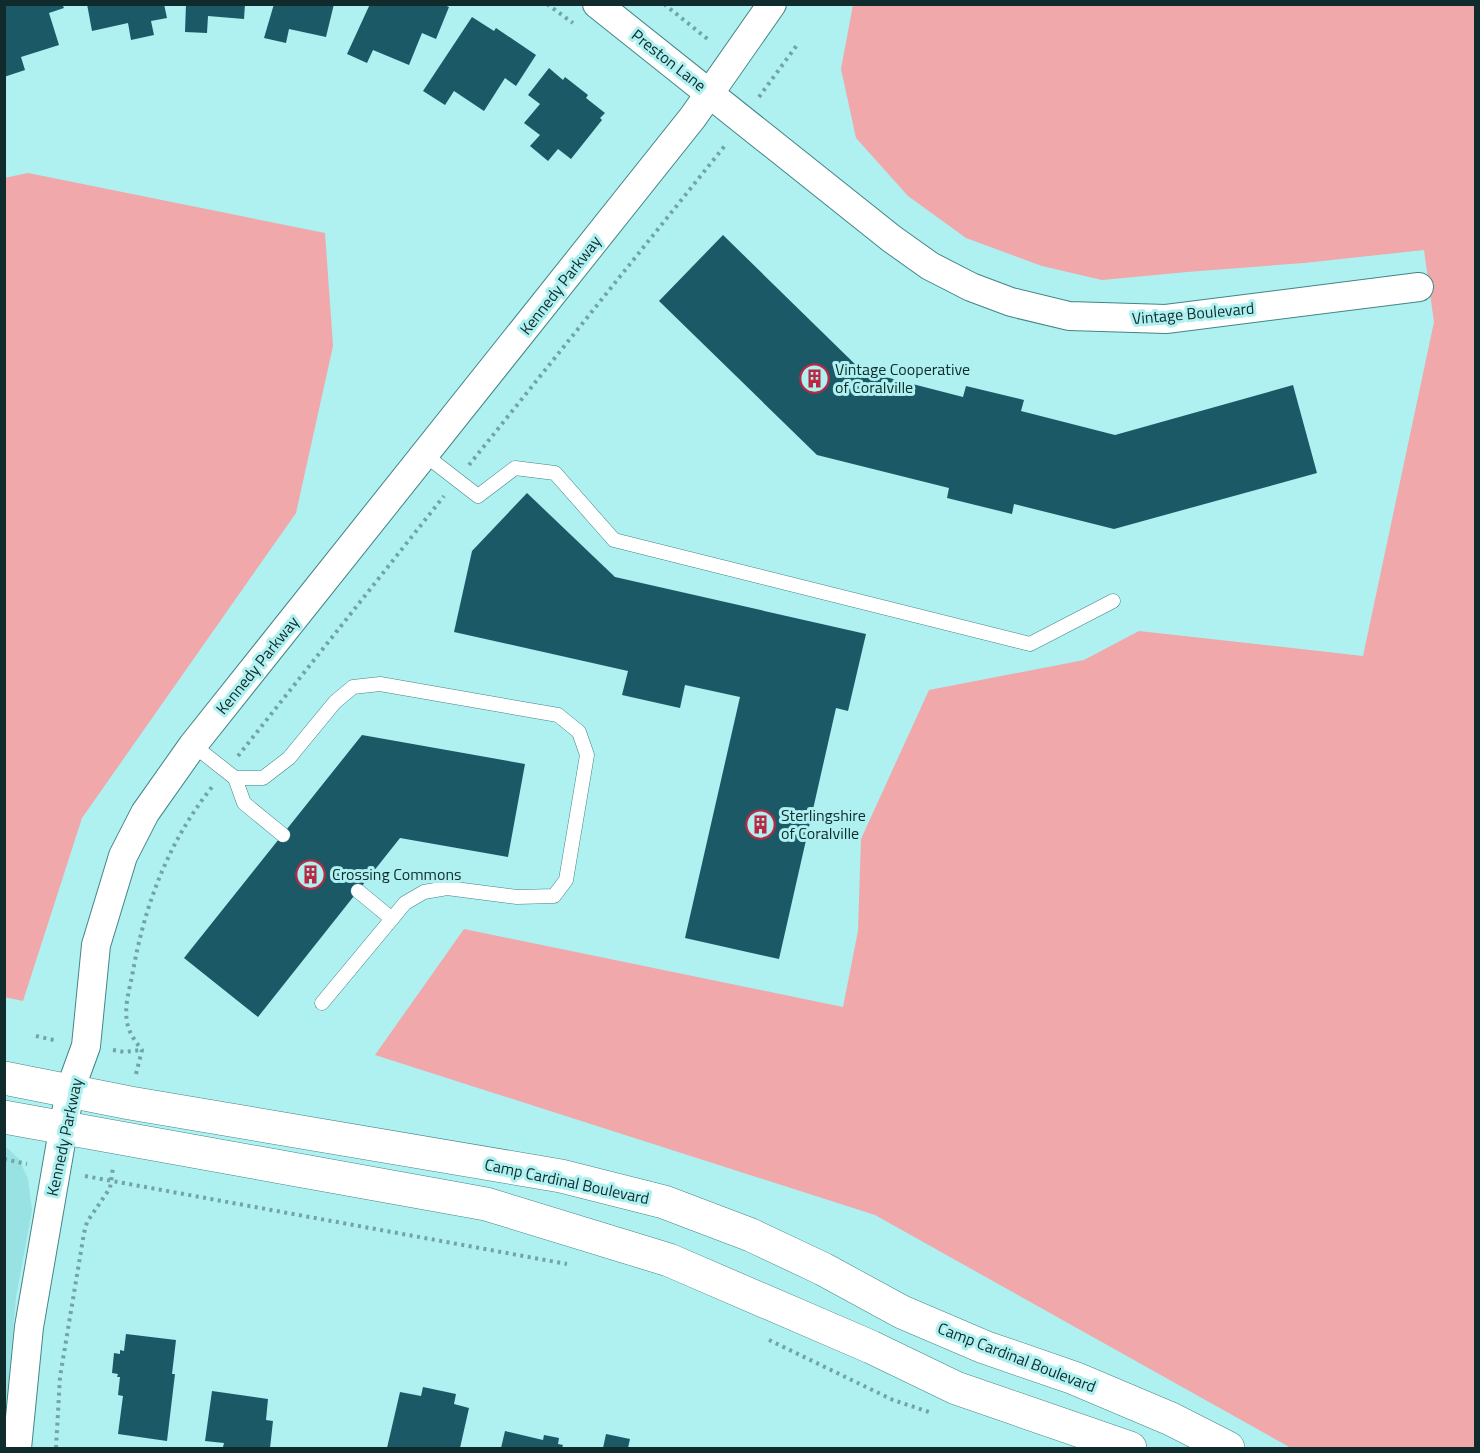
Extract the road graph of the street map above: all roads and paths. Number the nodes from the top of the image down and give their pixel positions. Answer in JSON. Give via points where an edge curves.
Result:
{"nodes":[{"id":1,"x":597,"y":4,"type":"edge"},
{"id":2,"x":664,"y":4,"type":"edge"},
{"id":3,"x":772,"y":4,"type":"edge"},
{"id":4,"x":797,"y":45,"type":"dead end"},
{"id":5,"x":719,"y":47,"type":"dead end"},
{"id":6,"x":711,"y":93,"type":"junction"},
{"id":7,"x":743,"y":119,"type":"junction"},
{"id":8,"x":1419,"y":286,"type":"dead end"},
{"id":9,"x":426,"y":455,"type":"junction"},
{"id":10,"x":457,"y":480,"type":"junction"},
{"id":11,"x":1113,"y":601,"type":"dead end"},
{"id":12,"x":193,"y":745,"type":"junction"},
{"id":13,"x":230,"y":774,"type":"junction"},
{"id":14,"x":283,"y":835,"type":"dead end"},
{"id":15,"x":358,"y":891,"type":"dead end"},
{"id":16,"x":392,"y":919,"type":"junction"},
{"id":17,"x":322,"y":1003,"type":"dead end"},
{"id":18,"x":4,"y":1078,"type":"edge"},
{"id":19,"x":70,"y":1090,"type":"junction"},
{"id":20,"x":130,"y":1102,"type":"junction"},
{"id":21,"x":4,"y":1117,"type":"edge"},
{"id":22,"x":64,"y":1127,"type":"junction"},
{"id":23,"x":117,"y":1137,"type":"junction"},
{"id":24,"x":4,"y":1159,"type":"edge"},
{"id":25,"x":56,"y":1171,"type":"junction"},
{"id":26,"x":112,"y":1181,"type":"junction"},
{"id":27,"x":568,"y":1264,"type":"dead end"},
{"id":28,"x":765,"y":1338,"type":"dead end"},
{"id":29,"x":938,"y":1416,"type":"dead end"},
{"id":30,"x":17,"y":1449,"type":"edge"},
{"id":31,"x":56,"y":1449,"type":"edge"},
{"id":32,"x":1130,"y":1449,"type":"edge"},
{"id":33,"x":1228,"y":1449,"type":"edge"}],
"edges":[{"from":1,"to":6,"type":"street","name":"Preston Lane"},
{"from":2,"to":5,"type":"path"},
{"from":3,"to":6,"type":"street","name":"Kennedy Parkway"},
{"from":4,"to":7,"type":"path"},
{"from":6,"to":7,"type":"street","name":"Vintage Boulevard"},
{"from":6,"to":9,"type":"street","name":"Kennedy Parkway"},
{"from":7,"to":8,"type":"street","name":"Vintage Boulevard","via":[[930,266],[1001,298],[1069,316],[1166,319]]},
{"from":7,"to":10,"type":"path"},
{"from":9,"to":10,"type":"lane"},
{"from":9,"to":12,"type":"street","name":"Kennedy Parkway"},
{"from":10,"to":11,"type":"lane","via":[[478,496],[515,468],[555,473],[614,540],[1030,644]]},
{"from":10,"to":13,"type":"path"},
{"from":12,"to":13,"type":"lane"},
{"from":12,"to":19,"type":"street","name":"Kennedy Parkway","via":[[145,813],[123,856],[96,945],[86,1046]]},
{"from":13,"to":14,"type":"lane","via":[[244,803]]},
{"from":13,"to":16,"type":"lane","via":[[263,778],[289,758],[335,702],[353,687],[380,684],[558,715],[579,732],[587,755],[566,880],[554,896],[517,897],[447,888],[424,892],[405,903]]},
{"from":13,"to":20,"type":"path","via":[[184,825],[163,867],[144,922],[126,1011],[130,1033],[142,1050]]},
{"from":15,"to":16,"type":"lane"},
{"from":16,"to":17,"type":"lane"},
{"from":18,"to":19,"type":"street","name":"Camp Cardinal Boulevard"},
{"from":19,"to":20,"type":"street","name":"Camp Cardinal Boulevard"},
{"from":19,"to":22,"type":"street","name":"Kennedy Parkway"},
{"from":20,"to":33,"type":"street","name":"Camp Cardinal Boulevard","via":[[561,1176],[664,1202],[751,1235],[902,1312],[984,1347],[1074,1378],[1171,1419]]},
{"from":21,"to":22,"type":"street"},
{"from":22,"to":23,"type":"street"},
{"from":22,"to":25,"type":"street","name":"Kennedy Parkway"},
{"from":23,"to":26,"type":"path"},
{"from":23,"to":32,"type":"street","via":[[497,1207],[669,1260],[956,1388]]},
{"from":24,"to":25,"type":"path"},
{"from":25,"to":26,"type":"path"},
{"from":25,"to":30,"type":"street","name":"Kennedy Parkway","via":[[29,1327]]},
{"from":26,"to":27,"type":"path"},
{"from":26,"to":31,"type":"path","via":[[84,1233],[60,1377]]},
{"from":28,"to":29,"type":"path","via":[[893,1400]]}]}
